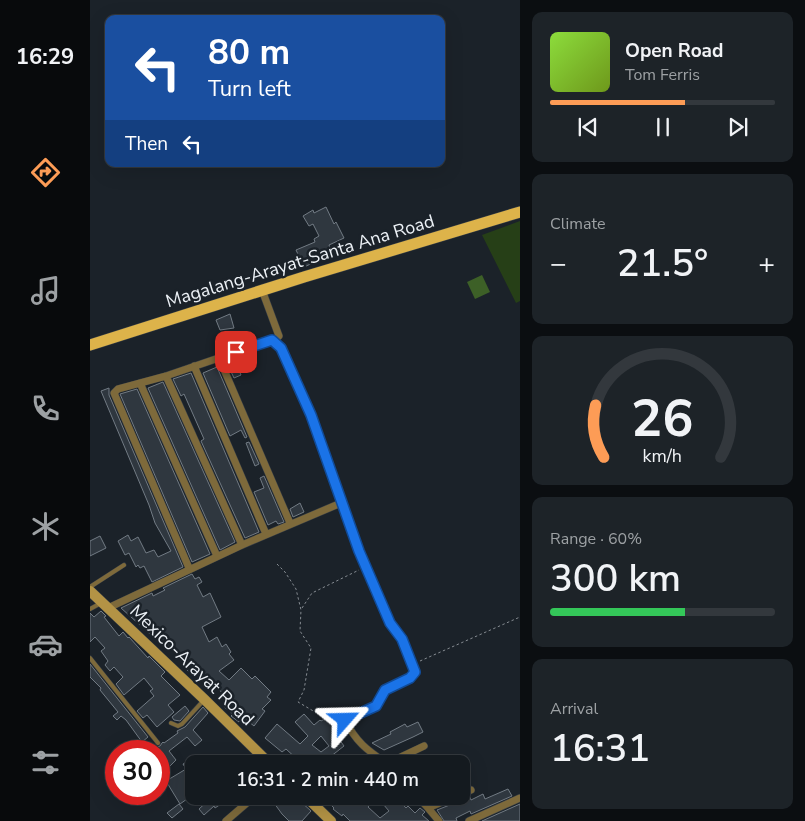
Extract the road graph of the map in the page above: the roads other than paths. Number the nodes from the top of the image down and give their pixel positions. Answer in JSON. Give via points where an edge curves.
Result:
{"nodes":[{"id":1,"x":520,"y":212,"type":"edge"},
{"id":2,"x":262,"y":290,"type":"junction"},
{"id":3,"x":272,"y":340,"type":"junction"},
{"id":4,"x":90,"y":345,"type":"edge"},
{"id":5,"x":219,"y":358,"type":"junction"},
{"id":6,"x":194,"y":366,"type":"junction"},
{"id":7,"x":166,"y":376,"type":"junction"},
{"id":8,"x":140,"y":383,"type":"junction"},
{"id":9,"x":341,"y":503,"type":"junction"},
{"id":10,"x":290,"y":524,"type":"junction"},
{"id":11,"x":266,"y":534,"type":"junction"},
{"id":12,"x":242,"y":544,"type":"junction"},
{"id":13,"x":217,"y":556,"type":"junction"},
{"id":14,"x":124,"y":565,"type":"dead end"},
{"id":15,"x":189,"y":568,"type":"junction"},
{"id":16,"x":90,"y":587,"type":"edge"},
{"id":17,"x":90,"y":591,"type":"edge"},
{"id":18,"x":105,"y":605,"type":"junction"},
{"id":19,"x":90,"y":609,"type":"edge"},
{"id":20,"x":90,"y":658,"type":"edge"},
{"id":21,"x":204,"y":699,"type":"junction"},
{"id":22,"x":171,"y":723,"type":"dead end"},
{"id":23,"x":156,"y":740,"type":"edge"},
{"id":24,"x":424,"y":746,"type":"dead end"},
{"id":25,"x":261,"y":755,"type":"edge"},
{"id":26,"x":374,"y":755,"type":"edge"},
{"id":27,"x":405,"y":755,"type":"edge"},
{"id":28,"x":520,"y":798,"type":"edge"},
{"id":29,"x":245,"y":805,"type":"edge"},
{"id":30,"x":314,"y":805,"type":"edge"},
{"id":31,"x":425,"y":805,"type":"edge"},
{"id":32,"x":435,"y":805,"type":"edge"},
{"id":33,"x":428,"y":808,"type":"junction"},
{"id":34,"x":226,"y":821,"type":"edge"},
{"id":35,"x":331,"y":821,"type":"edge"},
{"id":36,"x":439,"y":821,"type":"edge"},
{"id":37,"x":468,"y":821,"type":"edge"}],
"edges":[{"from":1,"to":2,"type":"main road","name":"Magalang-Arayat-Santa Ana Road"},
{"from":2,"to":3,"type":"street","via":[[279,336]]},
{"from":2,"to":4,"type":"main road","name":"Magalang-Arayat-Santa Ana Road"},
{"from":3,"to":5,"type":"street"},
{"from":3,"to":9,"type":"street","via":[[281,348],[302,393]]},
{"from":5,"to":6,"type":"street"},
{"from":5,"to":10,"type":"street"},
{"from":6,"to":7,"type":"street"},
{"from":6,"to":11,"type":"street"},
{"from":7,"to":8,"type":"street"},
{"from":7,"to":12,"type":"street"},
{"from":8,"to":13,"type":"street"},
{"from":8,"to":15,"type":"street","via":[[114,393]]},
{"from":9,"to":10,"type":"street"},
{"from":9,"to":26,"type":"street","via":[[390,623],[402,639],[415,672],[410,678],[385,690],[376,706],[345,720],[353,736]]},
{"from":10,"to":11,"type":"street"},
{"from":11,"to":12,"type":"street"},
{"from":12,"to":13,"type":"street"},
{"from":13,"to":15,"type":"street"},
{"from":14,"to":16,"type":"lane"},
{"from":15,"to":18,"type":"street"},
{"from":17,"to":18,"type":"main road","name":"Mexico-Arayat Road"},
{"from":18,"to":19,"type":"lane"},
{"from":18,"to":21,"type":"main road","name":"Mexico-Arayat Road"},
{"from":20,"to":23,"type":"lane"},
{"from":21,"to":22,"type":"lane","via":[[182,724]]},
{"from":21,"to":25,"type":"main road","name":"Mexico-Arayat Road"},
{"from":24,"to":27,"type":"street"},
{"from":28,"to":37,"type":"street"},
{"from":29,"to":34,"type":"street"},
{"from":30,"to":35,"type":"main road"},
{"from":31,"to":33,"type":"street"},
{"from":32,"to":33,"type":"street"},
{"from":33,"to":36,"type":"street"}]}
